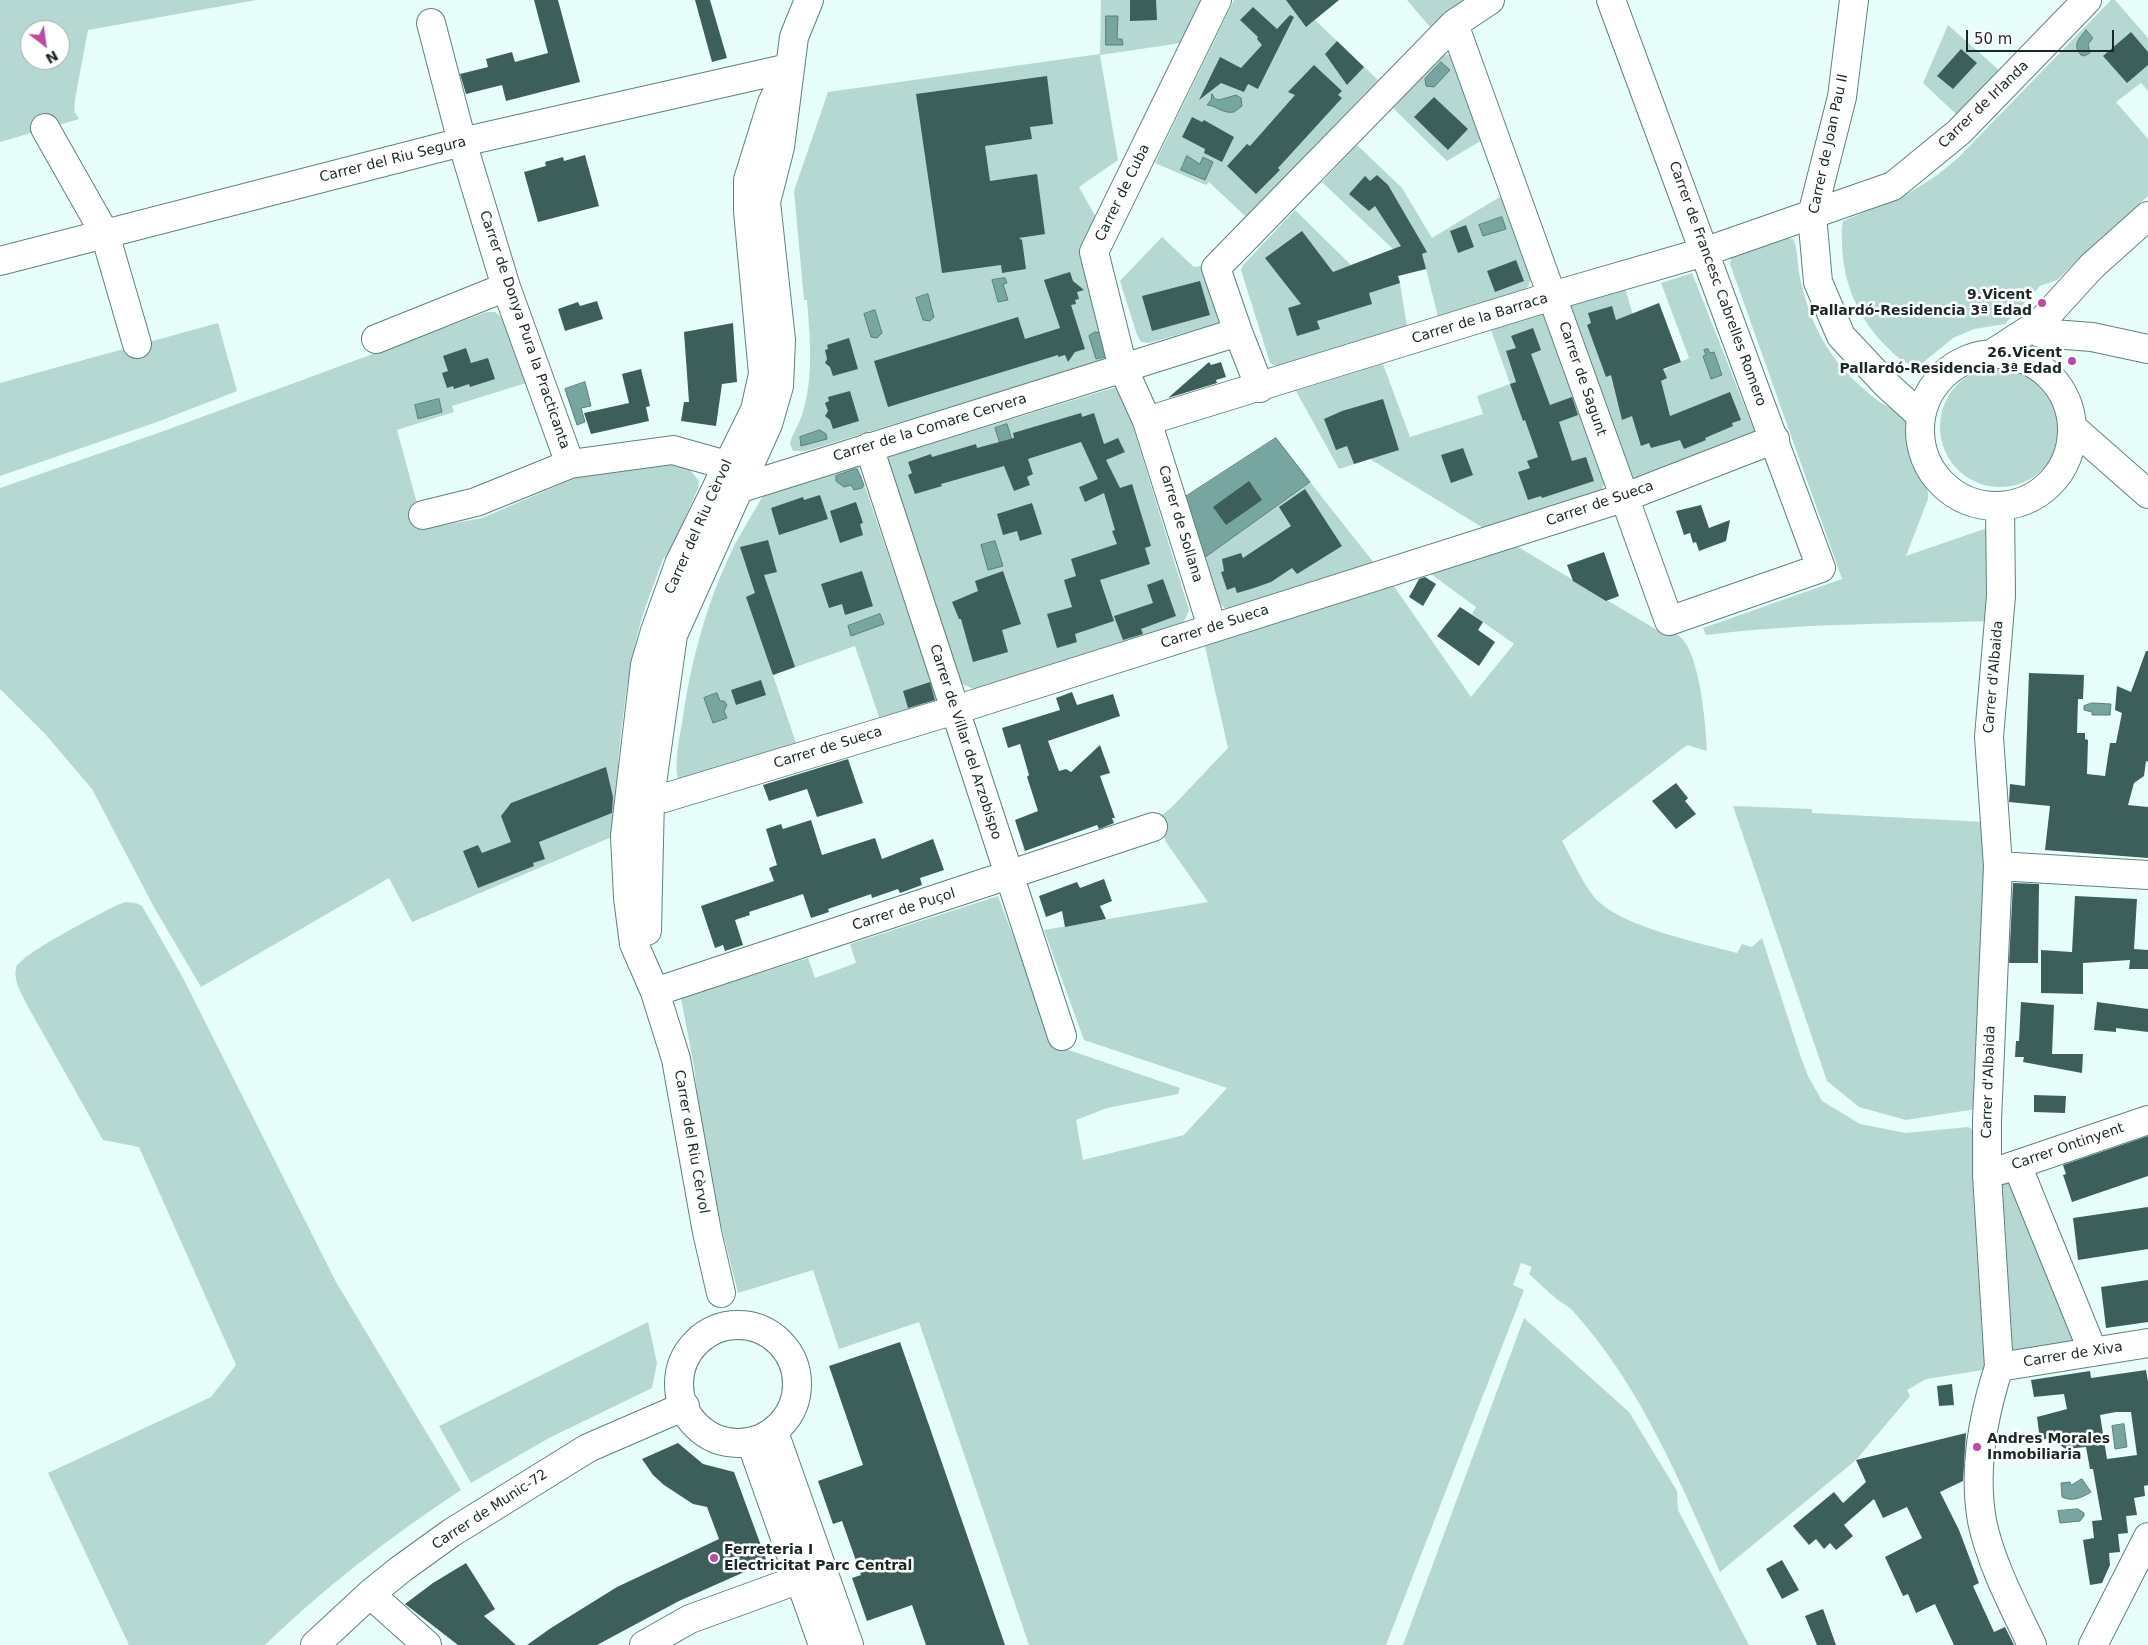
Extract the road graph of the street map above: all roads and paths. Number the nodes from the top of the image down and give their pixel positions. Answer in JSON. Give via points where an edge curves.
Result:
{"nodes":[{"id":1,"x":809,"y":0,"type":"edge"},
{"id":2,"x":1217,"y":0,"type":"edge"},
{"id":3,"x":1490,"y":0,"type":"edge"},
{"id":4,"x":1611,"y":0,"type":"edge"},
{"id":5,"x":1854,"y":0,"type":"edge"},
{"id":6,"x":2087,"y":0,"type":"edge"},
{"id":7,"x":431,"y":23,"type":"dead end"},
{"id":8,"x":1454,"y":24,"type":"junction"},
{"id":9,"x":789,"y":68,"type":"junction"},
{"id":10,"x":46,"y":128,"type":"dead end"},
{"id":11,"x":462,"y":142,"type":"junction"},
{"id":12,"x":1812,"y":215,"type":"junction"},
{"id":13,"x":2148,"y":216,"type":"edge"},
{"id":14,"x":105,"y":234,"type":"junction"},
{"id":15,"x":1704,"y":252,"type":"junction"},
{"id":16,"x":0,"y":261,"type":"edge"},
{"id":17,"x":506,"y":287,"type":"junction"},
{"id":18,"x":1552,"y":296,"type":"junction"},
{"id":19,"x":2040,"y":328,"type":"junction"},
{"id":20,"x":1238,"y":332,"type":"junction"},
{"id":21,"x":376,"y":339,"type":"dead end"},
{"id":22,"x":137,"y":344,"type":"dead end"},
{"id":23,"x":2148,"y":348,"type":"edge"},
{"id":24,"x":1993,"y":353,"type":"junction"},
{"id":25,"x":2038,"y":366,"type":"junction"},
{"id":26,"x":1123,"y":368,"type":"junction"},
{"id":27,"x":1887,"y":385,"type":"junction"},
{"id":28,"x":1260,"y":388,"type":"junction"},
{"id":29,"x":1932,"y":388,"type":"junction"},
{"id":30,"x":1921,"y":416,"type":"junction"},
{"id":31,"x":1147,"y":421,"type":"junction"},
{"id":32,"x":2074,"y":428,"type":"junction"},
{"id":33,"x":1775,"y":440,"type":"junction"},
{"id":34,"x":869,"y":447,"type":"junction"},
{"id":35,"x":570,"y":464,"type":"junction"},
{"id":36,"x":732,"y":477,"type":"junction"},
{"id":37,"x":2148,"y":494,"type":"edge"},
{"id":38,"x":1623,"y":498,"type":"junction"},
{"id":39,"x":2000,"y":506,"type":"junction"},
{"id":40,"x":423,"y":515,"type":"dead end"},
{"id":41,"x":1669,"y":621,"type":"joint"},
{"id":42,"x":1212,"y":627,"type":"junction"},
{"id":43,"x":955,"y":710,"type":"junction"},
{"id":44,"x":650,"y":798,"type":"junction"},
{"id":45,"x":1153,"y":827,"type":"dead end"},
{"id":46,"x":1998,"y":866,"type":"junction"},
{"id":47,"x":1009,"y":875,"type":"junction"},
{"id":48,"x":2148,"y":875,"type":"edge"},
{"id":49,"x":655,"y":992,"type":"junction"},
{"id":50,"x":1062,"y":1036,"type":"dead end"},
{"id":51,"x":2148,"y":1120,"type":"edge"},
{"id":52,"x":2017,"y":1165,"type":"junction"},
{"id":53,"x":1987,"y":1175,"type":"junction"},
{"id":54,"x":721,"y":1293,"type":"junction"},
{"id":55,"x":743,"y":1325,"type":"junction"},
{"id":56,"x":715,"y":1329,"type":"junction"},
{"id":57,"x":2148,"y":1344,"type":"edge"},
{"id":58,"x":2093,"y":1352,"type":"junction"},
{"id":59,"x":1999,"y":1367,"type":"junction"},
{"id":60,"x":685,"y":1406,"type":"junction"},
{"id":61,"x":762,"y":1437,"type":"junction"},
{"id":62,"x":2148,"y":1537,"type":"edge"},
{"id":63,"x":800,"y":1580,"type":"junction"},
{"id":64,"x":370,"y":1594,"type":"junction"},
{"id":65,"x":316,"y":1645,"type":"edge"},
{"id":66,"x":427,"y":1645,"type":"edge"},
{"id":67,"x":644,"y":1645,"type":"edge"},
{"id":68,"x":822,"y":1645,"type":"edge"},
{"id":69,"x":849,"y":1645,"type":"edge"},
{"id":70,"x":2032,"y":1645,"type":"edge"},
{"id":71,"x":2093,"y":1645,"type":"edge"}],
"edges":[{"from":1,"to":9,"type":"street","name":"Carrer del Riu Cèrvol","via":[[794,37]]},
{"from":2,"to":26,"type":"street","name":"Carrer de Cuba","via":[[1094,252]]},
{"from":3,"to":8,"type":"street"},
{"from":4,"to":15,"type":"street","name":"Carrer de Francesc Cabrelles Romero"},
{"from":5,"to":12,"type":"street","name":"Carrer de Joan Pau II","via":[[1842,97]]},
{"from":6,"to":12,"type":"street","name":"Carrer de Irlanda","via":[[1959,132],[1893,186]]},
{"from":7,"to":11,"type":"street","name":"Carrer de Donya Pura la Practicanta"},
{"from":8,"to":18,"type":"street","name":"Carrer de Sagunt"},
{"from":8,"to":20,"type":"street","via":[[1216,268]]},
{"from":9,"to":11,"type":"street","name":"Carrer del Riu Segura"},
{"from":9,"to":36,"type":"street","name":"Carrer del Riu Cèrvol","via":[[780,147],[766,202],[781,340],[780,386],[768,424]]},
{"from":10,"to":14,"type":"street"},
{"from":11,"to":14,"type":"street","name":"Carrer del Riu Segura"},
{"from":11,"to":17,"type":"street","name":"Carrer de Donya Pura la Practicanta"},
{"from":12,"to":15,"type":"street","name":"Carrer de la Barraca"},
{"from":12,"to":27,"type":"street","name":"Carrer de Joan Pau II","via":[[1818,282],[1841,336]]},
{"from":13,"to":19,"type":"street","via":[[2092,266]]},
{"from":14,"to":16,"type":"street","name":"Carrer del Riu Segura"},
{"from":14,"to":22,"type":"street"},
{"from":15,"to":18,"type":"street","name":"Carrer de la Barraca"},
{"from":15,"to":33,"type":"street","name":"Carrer de Francesc Cabrelles Romero"},
{"from":17,"to":21,"type":"street"},
{"from":17,"to":35,"type":"street","name":"Carrer de Donya Pura la Practicanta"},
{"from":18,"to":28,"type":"street","name":"Carrer de la Barraca"},
{"from":18,"to":38,"type":"street","name":"Carrer de Sagunt"},
{"from":19,"to":23,"type":"street"},
{"from":19,"to":24,"type":"street"},
{"from":19,"to":25,"type":"street"},
{"from":20,"to":26,"type":"street","name":"Carrer de la Comare Cervera"},
{"from":20,"to":28,"type":"street"},
{"from":24,"to":25,"type":"street","via":[[2017,356]]},
{"from":24,"to":29,"type":"street","via":[[1969,358],[1948,370]]},
{"from":25,"to":32,"type":"street","via":[[2054,379],[2065,396]]},
{"from":26,"to":31,"type":"street","name":"Carrer de Cuba"},
{"from":26,"to":34,"type":"street","name":"Carrer de la Comare Cervera"},
{"from":27,"to":29,"type":"street"},
{"from":27,"to":30,"type":"street","name":"Carrer de Joan Pau II"},
{"from":28,"to":31,"type":"street","name":"Carrer de la Barraca"},
{"from":29,"to":30,"type":"street"},
{"from":30,"to":39,"type":"street","via":[[1920,440],[1927,462],[1940,482],[1959,497],[1981,505]]},
{"from":31,"to":42,"type":"street","name":"Carrer de Sollana"},
{"from":32,"to":37,"type":"street"},
{"from":32,"to":39,"type":"street","via":[[2068,458],[2057,477],[2041,492],[2022,502]]},
{"from":33,"to":38,"type":"street","name":"Carrer de Sueca"},
{"from":33,"to":41,"type":"street","name":"Carrer de Francesc Cabrelles Romero","via":[[1821,568]]},
{"from":34,"to":36,"type":"street","name":"Carrer de la Comare Cervera"},
{"from":34,"to":43,"type":"street","name":"Carrer de Villar del Arzobispo"},
{"from":35,"to":36,"type":"street","via":[[673,450]]},
{"from":35,"to":40,"type":"street","via":[[476,502]]},
{"from":36,"to":44,"type":"street","name":"Carrer del Riu Cèrvol","via":[[674,635]]},
{"from":36,"to":49,"type":"street","name":"Carrer del Riu Cèrvol","via":[[679,564],[655,631],[644,674],[625,836],[634,944]]},
{"from":38,"to":41,"type":"street","name":"Carrer de Sagunt"},
{"from":38,"to":42,"type":"street","name":"Carrer de Sueca"},
{"from":39,"to":46,"type":"street","name":"Carrer d'Albaida","via":[[2001,596],[1989,737]]},
{"from":42,"to":43,"type":"street","name":"Carrer de Sueca"},
{"from":43,"to":44,"type":"street","name":"Carrer de Sueca","via":[[664,798]]},
{"from":43,"to":47,"type":"street","name":"Carrer de Villar del Arzobispo"},
{"from":44,"to":49,"type":"street","name":"Carrer del Riu Cèrvol","via":[[647,933]]},
{"from":45,"to":47,"type":"street","name":"Carrer de Puçol"},
{"from":46,"to":48,"type":"street"},
{"from":46,"to":53,"type":"street","name":"Carrer d'Albaida"},
{"from":47,"to":49,"type":"street","name":"Carrer de Puçol"},
{"from":47,"to":50,"type":"street","name":"Carrer de Villar del Arzobispo"},
{"from":49,"to":54,"type":"street","name":"Carrer del Riu Cèrvol","via":[[676,1059]]},
{"from":51,"to":52,"type":"street","name":"Carrer Ontinyent"},
{"from":52,"to":53,"type":"street","name":"Carrer Ontinyent"},
{"from":52,"to":58,"type":"street"},
{"from":53,"to":59,"type":"street","name":"Carrer d'Albaida"},
{"from":54,"to":55,"type":"street","name":"Carrer del Riu Cèrvol"},
{"from":54,"to":56,"type":"street","name":"Carrer del Riu Cèrvol"},
{"from":55,"to":56,"type":"street"},
{"from":55,"to":61,"type":"street","via":[[757,1328],[780,1342],[793,1362],[797,1386],[793,1406],[785,1420]]},
{"from":56,"to":60,"type":"street","via":[[698,1341],[683,1361],[680,1396]]},
{"from":57,"to":58,"type":"street","name":"Carrer de Xiva"},
{"from":58,"to":59,"type":"street","name":"Carrer de Xiva"},
{"from":59,"to":70,"type":"street","name":"Carrer d'Albaida","via":[[1990,1395],[1978,1463],[1982,1521],[1997,1570]]},
{"from":60,"to":61,"type":"street","via":[[693,1422],[710,1436],[729,1442]]},
{"from":60,"to":64,"type":"street","name":"Carrer de Munic-72","via":[[588,1448],[452,1533]]},
{"from":61,"to":63,"type":"street"},
{"from":61,"to":69,"type":"street"},
{"from":62,"to":71,"type":"street"},
{"from":63,"to":67,"type":"street","via":[[690,1619]]},
{"from":63,"to":68,"type":"street"},
{"from":64,"to":65,"type":"street","name":"Carrer de Munic-72"},
{"from":64,"to":66,"type":"street"}]}
